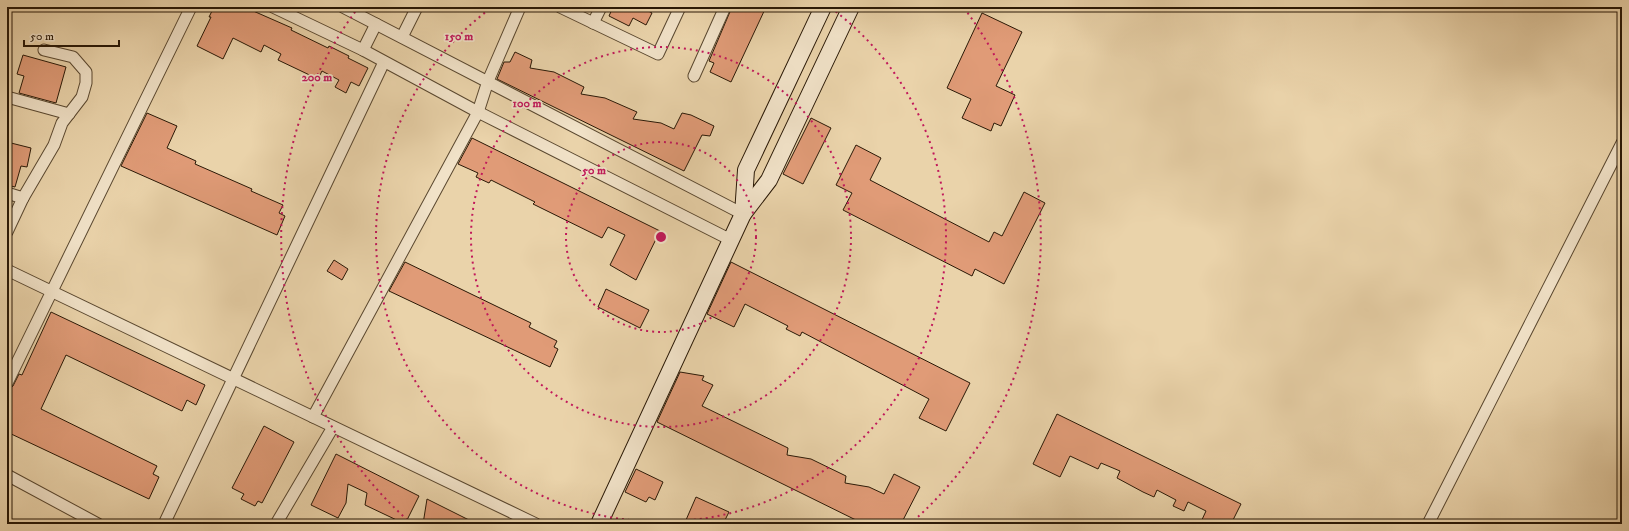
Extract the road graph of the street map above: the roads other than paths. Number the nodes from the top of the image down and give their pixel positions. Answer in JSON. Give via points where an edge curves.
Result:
{"nodes":[{"id":1,"x":190,"y":7,"type":"edge"},
{"id":2,"x":273,"y":7,"type":"edge"},
{"id":3,"x":343,"y":7,"type":"edge"},
{"id":4,"x":417,"y":7,"type":"edge"},
{"id":5,"x":520,"y":7,"type":"edge"},
{"id":6,"x":560,"y":7,"type":"edge"},
{"id":7,"x":601,"y":7,"type":"edge"},
{"id":8,"x":680,"y":7,"type":"edge"},
{"id":9,"x":725,"y":7,"type":"edge"},
{"id":10,"x":823,"y":7,"type":"edge"},
{"id":11,"x":851,"y":7,"type":"edge"},
{"id":12,"x":593,"y":23,"type":"junction"},
{"id":13,"x":376,"y":24,"type":"junction"},
{"id":14,"x":402,"y":37,"type":"junction"},
{"id":15,"x":44,"y":50,"type":"dead end"},
{"id":16,"x":363,"y":50,"type":"junction"},
{"id":17,"x":384,"y":62,"type":"junction"},
{"id":18,"x":694,"y":76,"type":"dead end"},
{"id":19,"x":488,"y":81,"type":"junction"},
{"id":20,"x":7,"y":96,"type":"edge"},
{"id":21,"x":478,"y":112,"type":"junction"},
{"id":22,"x":69,"y":114,"type":"junction"},
{"id":23,"x":1622,"y":143,"type":"edge"},
{"id":24,"x":7,"y":193,"type":"edge"},
{"id":25,"x":23,"y":198,"type":"junction"},
{"id":26,"x":743,"y":214,"type":"junction"},
{"id":27,"x":7,"y":232,"type":"edge"},
{"id":28,"x":731,"y":240,"type":"junction"},
{"id":29,"x":7,"y":270,"type":"edge"},
{"id":30,"x":50,"y":291,"type":"junction"},
{"id":31,"x":234,"y":379,"type":"junction"},
{"id":32,"x":7,"y":383,"type":"edge"},
{"id":33,"x":313,"y":417,"type":"junction"},
{"id":34,"x":333,"y":427,"type":"junction"},
{"id":35,"x":7,"y":475,"type":"edge"},
{"id":36,"x":98,"y":524,"type":"edge"},
{"id":37,"x":164,"y":524,"type":"edge"},
{"id":38,"x":276,"y":524,"type":"edge"},
{"id":39,"x":536,"y":524,"type":"edge"},
{"id":40,"x":599,"y":524,"type":"edge"},
{"id":41,"x":1428,"y":524,"type":"edge"}],
"edges":[{"from":1,"to":30,"type":"street"},
{"from":2,"to":16,"type":"street"},
{"from":3,"to":13,"type":"street"},
{"from":4,"to":14,"type":"street"},
{"from":5,"to":19,"type":"street"},
{"from":6,"to":12,"type":"street"},
{"from":7,"to":12,"type":"street"},
{"from":8,"to":12,"type":"street","via":[[658,54]]},
{"from":9,"to":18,"type":"street"},
{"from":10,"to":26,"type":"main road","via":[[746,170]]},
{"from":11,"to":26,"type":"main road","via":[[769,180]]},
{"from":13,"to":14,"type":"street"},
{"from":13,"to":16,"type":"street"},
{"from":14,"to":19,"type":"street"},
{"from":15,"to":22,"type":"street","via":[[73,57],[86,72],[82,98]]},
{"from":16,"to":17,"type":"street"},
{"from":17,"to":21,"type":"street"},
{"from":17,"to":31,"type":"street"},
{"from":19,"to":21,"type":"street"},
{"from":19,"to":26,"type":"street"},
{"from":20,"to":22,"type":"street"},
{"from":21,"to":28,"type":"street"},
{"from":21,"to":33,"type":"street"},
{"from":22,"to":25,"type":"street"},
{"from":23,"to":41,"type":"street"},
{"from":24,"to":25,"type":"street"},
{"from":25,"to":27,"type":"street"},
{"from":26,"to":28,"type":"main road"},
{"from":28,"to":40,"type":"main road"},
{"from":29,"to":30,"type":"street"},
{"from":30,"to":31,"type":"street"},
{"from":30,"to":32,"type":"street"},
{"from":31,"to":33,"type":"street"},
{"from":31,"to":37,"type":"street"},
{"from":33,"to":34,"type":"street"},
{"from":34,"to":38,"type":"street"},
{"from":34,"to":39,"type":"street"},
{"from":35,"to":36,"type":"street"}]}
